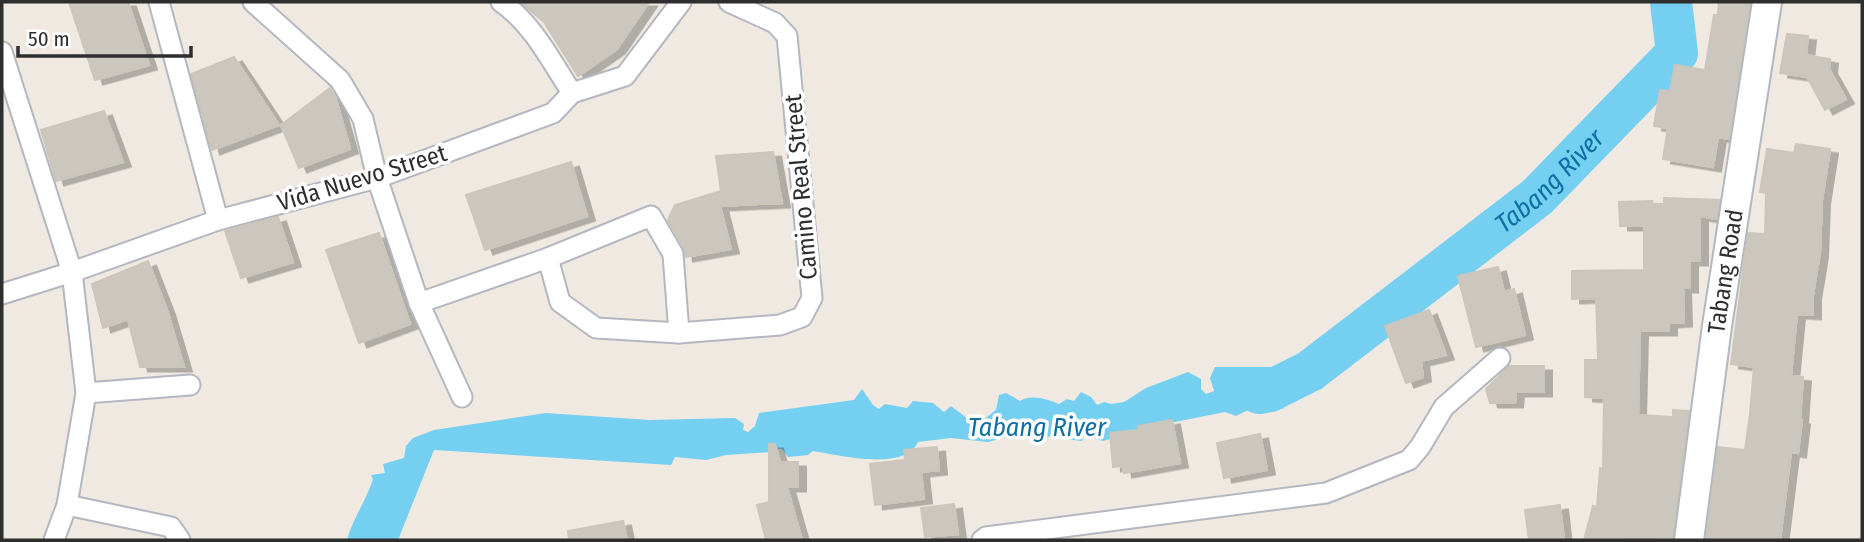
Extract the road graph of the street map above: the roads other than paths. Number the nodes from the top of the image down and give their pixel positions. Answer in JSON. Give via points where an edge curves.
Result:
{"nodes":[{"id":1,"x":159,"y":2,"type":"edge"},
{"id":2,"x":253,"y":2,"type":"edge"},
{"id":3,"x":501,"y":2,"type":"edge"},
{"id":4,"x":681,"y":2,"type":"edge"},
{"id":5,"x":729,"y":2,"type":"edge"},
{"id":6,"x":1767,"y":2,"type":"edge"},
{"id":7,"x":2,"y":52,"type":"edge"},
{"id":8,"x":572,"y":93,"type":"junction"},
{"id":9,"x":377,"y":178,"type":"junction"},
{"id":10,"x":218,"y":220,"type":"junction"},
{"id":11,"x":548,"y":258,"type":"junction"},
{"id":12,"x":72,"y":272,"type":"junction"},
{"id":13,"x":2,"y":293,"type":"edge"},
{"id":14,"x":419,"y":303,"type":"junction"},
{"id":15,"x":679,"y":333,"type":"junction"},
{"id":16,"x":1500,"y":358,"type":"dead end"},
{"id":17,"x":190,"y":386,"type":"dead end"},
{"id":18,"x":86,"y":393,"type":"junction"},
{"id":19,"x":462,"y":397,"type":"dead end"},
{"id":20,"x":67,"y":505,"type":"junction"},
{"id":21,"x":54,"y":540,"type":"edge"},
{"id":22,"x":180,"y":540,"type":"edge"},
{"id":23,"x":982,"y":540,"type":"edge"},
{"id":24,"x":1689,"y":540,"type":"edge"}],
"edges":[{"from":1,"to":10,"type":"street"},
{"from":2,"to":9,"type":"street","via":[[340,80],[363,119]]},
{"from":3,"to":8,"type":"street","via":[[534,34]]},
{"from":4,"to":8,"type":"street","name":"Vida Nuevo Street","via":[[625,76]]},
{"from":5,"to":15,"type":"street","name":"Camino Real Street","via":[[775,23],[787,36],[812,298],[802,317],[780,325]]},
{"from":6,"to":24,"type":"main road","name":"Tabang Road"},
{"from":7,"to":12,"type":"street"},
{"from":8,"to":9,"type":"street","name":"Vida Nuevo Street","via":[[553,113]]},
{"from":9,"to":10,"type":"street","name":"Vida Nuevo Street"},
{"from":9,"to":14,"type":"street"},
{"from":10,"to":12,"type":"street","name":"Vida Nuevo Street"},
{"from":11,"to":14,"type":"street"},
{"from":11,"to":15,"type":"street","name":"Camino Real Street","via":[[560,302],[596,328]]},
{"from":11,"to":15,"type":"street","via":[[651,215],[673,254]]},
{"from":12,"to":13,"type":"street","name":"Vida Nuevo Street"},
{"from":12,"to":18,"type":"street"},
{"from":14,"to":19,"type":"street"},
{"from":16,"to":23,"type":"street","via":[[1444,407],[1409,460],[1325,493]]},
{"from":17,"to":18,"type":"street"},
{"from":18,"to":20,"type":"street"},
{"from":20,"to":21,"type":"street"},
{"from":20,"to":22,"type":"street","via":[[171,527]]}]}
